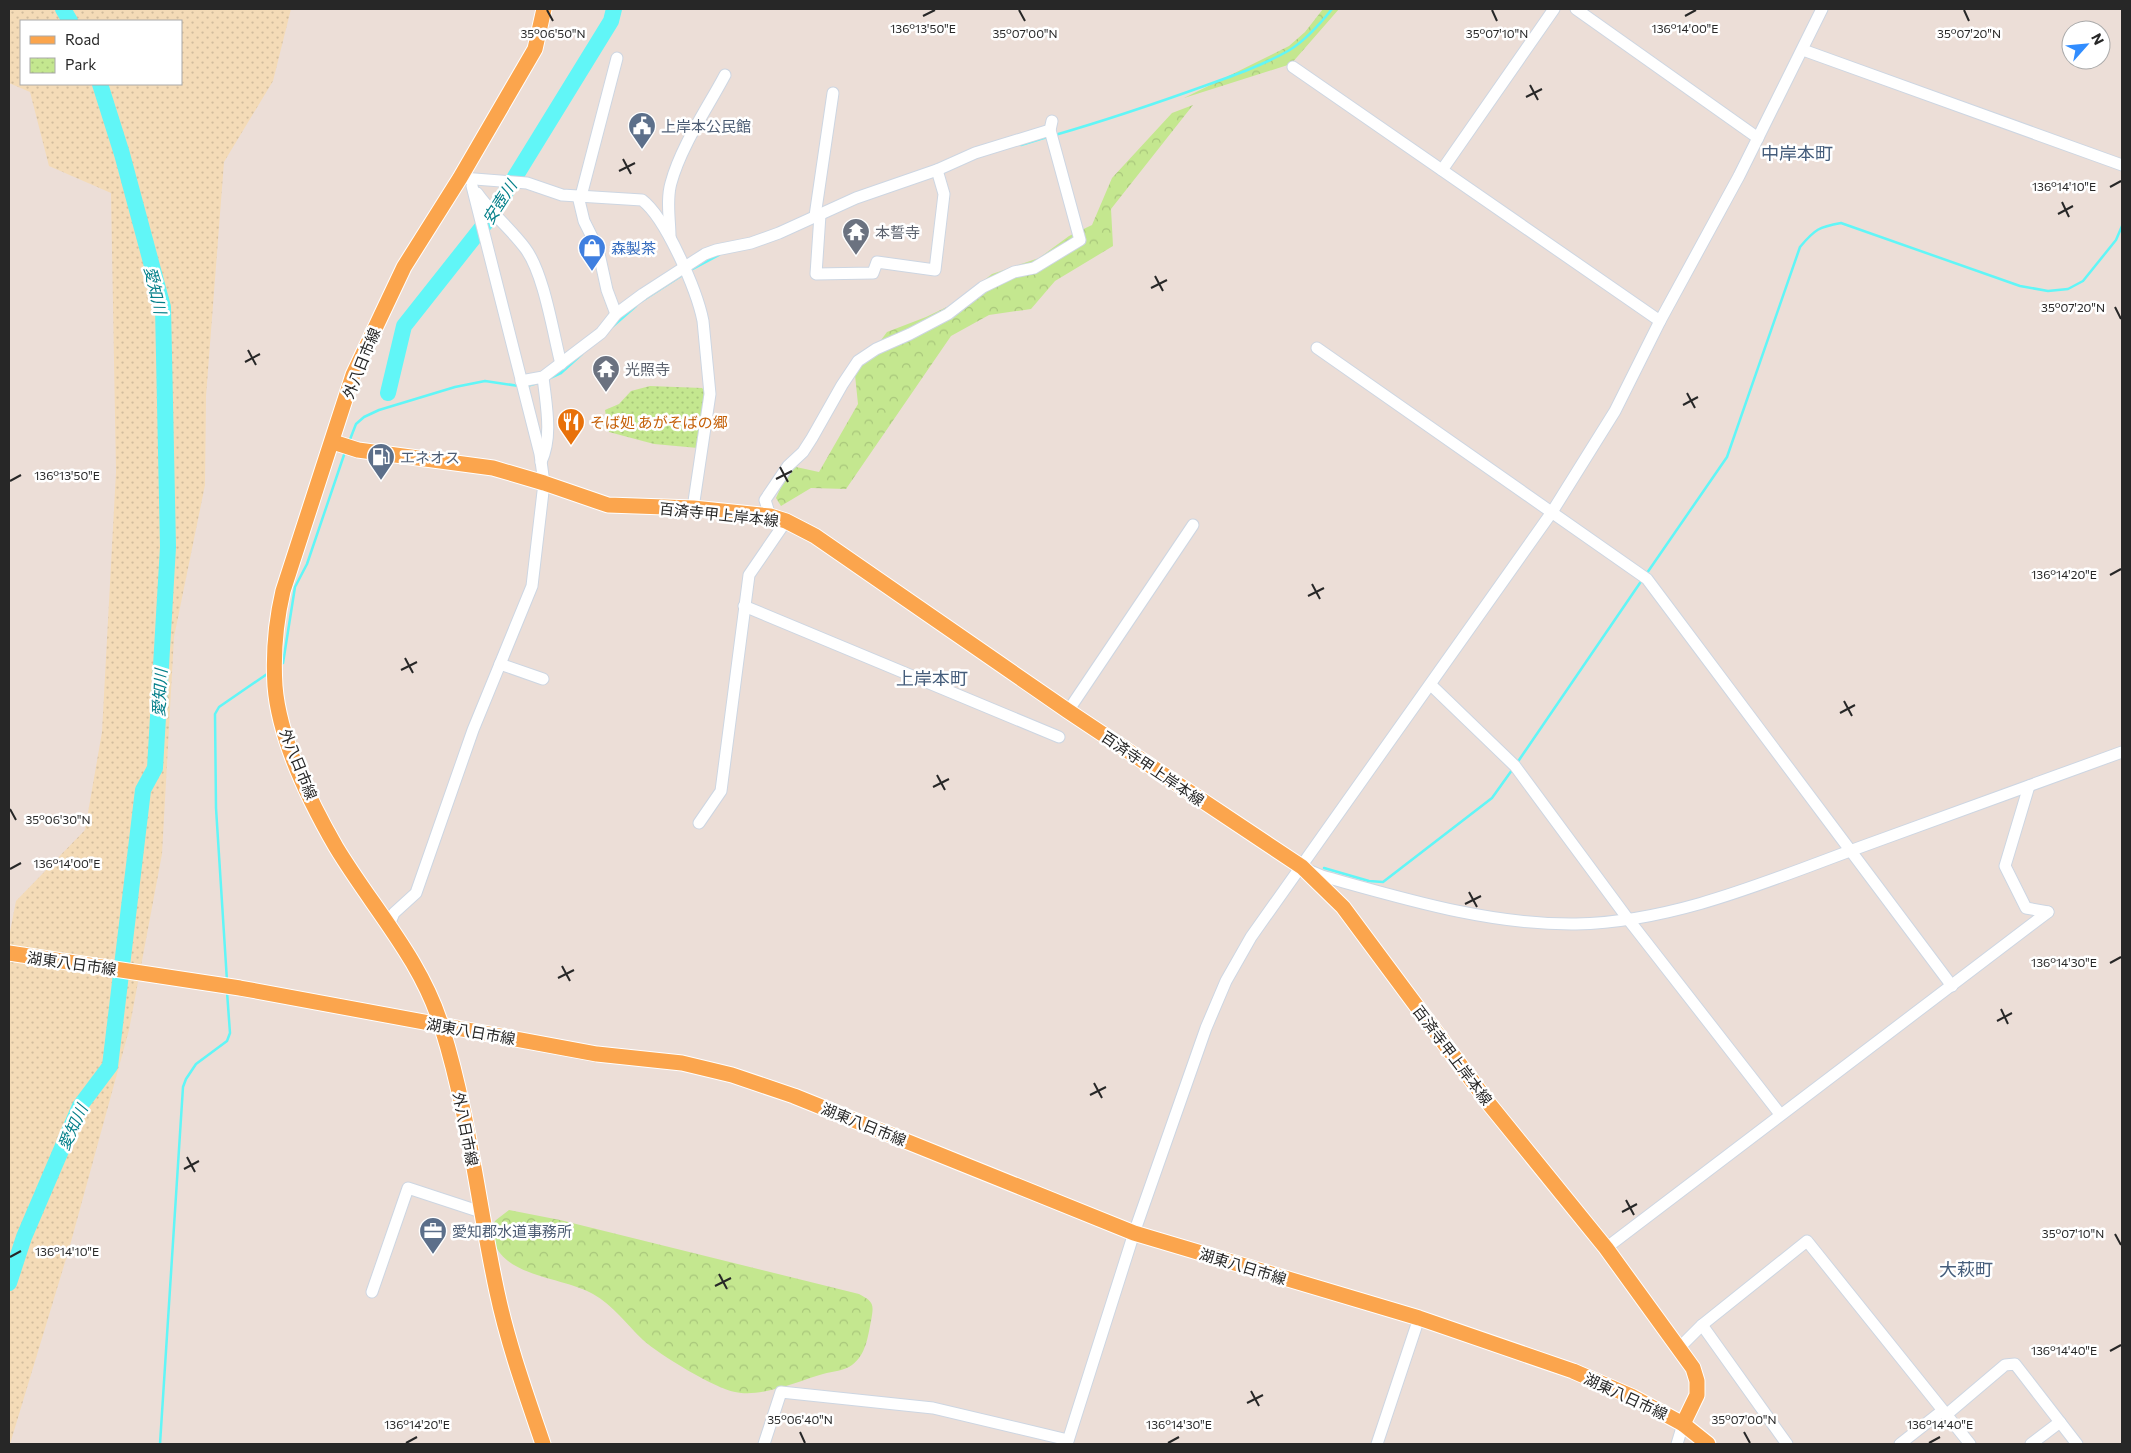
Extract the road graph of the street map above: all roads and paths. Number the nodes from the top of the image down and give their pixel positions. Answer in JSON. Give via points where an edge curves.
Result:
{"nodes":[{"id":1,"x":544,"y":9,"type":"edge"},
{"id":2,"x":1554,"y":9,"type":"edge"},
{"id":3,"x":1576,"y":9,"type":"edge"},
{"id":4,"x":1822,"y":9,"type":"edge"},
{"id":5,"x":1803,"y":50,"type":"junction"},
{"id":6,"x":616,"y":58,"type":"dead end"},
{"id":7,"x":1292,"y":67,"type":"dead end"},
{"id":8,"x":724,"y":75,"type":"dead end"},
{"id":9,"x":833,"y":93,"type":"dead end"},
{"id":10,"x":1758,"y":138,"type":"junction"},
{"id":11,"x":2122,"y":165,"type":"edge"},
{"id":12,"x":937,"y":170,"type":"junction"},
{"id":13,"x":1442,"y":170,"type":"junction"},
{"id":14,"x":466,"y":182,"type":"junction"},
{"id":15,"x":580,"y":196,"type":"junction"},
{"id":16,"x":817,"y":215,"type":"junction"},
{"id":17,"x":670,"y":241,"type":"junction"},
{"id":18,"x":684,"y":268,"type":"junction"},
{"id":19,"x":616,"y":314,"type":"junction"},
{"id":20,"x":1660,"y":321,"type":"junction"},
{"id":21,"x":1317,"y":348,"type":"dead end"},
{"id":22,"x":561,"y":364,"type":"junction"},
{"id":23,"x":543,"y":378,"type":"junction"},
{"id":24,"x":521,"y":381,"type":"junction"},
{"id":25,"x":345,"y":446,"type":"junction"},
{"id":26,"x":541,"y":462,"type":"junction"},
{"id":27,"x":544,"y":483,"type":"junction"},
{"id":28,"x":692,"y":508,"type":"junction"},
{"id":29,"x":1552,"y":512,"type":"junction"},
{"id":30,"x":770,"y":516,"type":"junction"},
{"id":31,"x":786,"y":521,"type":"junction"},
{"id":32,"x":1193,"y":525,"type":"dead end"},
{"id":33,"x":744,"y":606,"type":"junction"},
{"id":34,"x":500,"y":664,"type":"junction"},
{"id":35,"x":543,"y":678,"type":"dead end"},
{"id":36,"x":1430,"y":685,"type":"junction"},
{"id":37,"x":1068,"y":711,"type":"junction"},
{"id":38,"x":1058,"y":737,"type":"dead end"},
{"id":39,"x":2122,"y":752,"type":"edge"},
{"id":40,"x":2030,"y":786,"type":"junction"},
{"id":41,"x":699,"y":823,"type":"dead end"},
{"id":42,"x":1850,"y":851,"type":"junction"},
{"id":43,"x":1302,"y":867,"type":"junction"},
{"id":44,"x":1628,"y":919,"type":"junction"},
{"id":45,"x":390,"y":925,"type":"junction"},
{"id":46,"x":9,"y":953,"type":"edge"},
{"id":47,"x":1952,"y":986,"type":"junction"},
{"id":48,"x":442,"y":1026,"type":"junction"},
{"id":49,"x":1780,"y":1114,"type":"junction"},
{"id":50,"x":481,"y":1212,"type":"junction"},
{"id":51,"x":1134,"y":1234,"type":"junction"},
{"id":52,"x":1606,"y":1248,"type":"junction"},
{"id":53,"x":372,"y":1292,"type":"dead end"},
{"id":54,"x":1419,"y":1318,"type":"junction"},
{"id":55,"x":1702,"y":1325,"type":"junction"},
{"id":56,"x":1679,"y":1348,"type":"junction"},
{"id":57,"x":1944,"y":1413,"type":"junction"},
{"id":58,"x":2060,"y":1422,"type":"junction"},
{"id":59,"x":1683,"y":1424,"type":"junction"},
{"id":60,"x":1068,"y":1442,"type":"edge"},
{"id":61,"x":544,"y":1444,"type":"edge"},
{"id":62,"x":764,"y":1444,"type":"edge"},
{"id":63,"x":1377,"y":1444,"type":"edge"},
{"id":64,"x":1677,"y":1444,"type":"edge"},
{"id":65,"x":1708,"y":1444,"type":"edge"},
{"id":66,"x":1787,"y":1444,"type":"edge"},
{"id":67,"x":1900,"y":1444,"type":"edge"},
{"id":68,"x":1970,"y":1444,"type":"edge"},
{"id":69,"x":2031,"y":1444,"type":"edge"},
{"id":70,"x":2076,"y":1444,"type":"edge"}],
"edges":[{"from":1,"to":14,"type":"main road","name":"外八日市線","via":[[535,49]]},
{"from":2,"to":13,"type":"street"},
{"from":3,"to":10,"type":"street"},
{"from":4,"to":5,"type":"street"},
{"from":5,"to":10,"type":"street"},
{"from":5,"to":11,"type":"street"},
{"from":6,"to":15,"type":"street"},
{"from":7,"to":13,"type":"street"},
{"from":8,"to":17,"type":"street","via":[[687,144],[671,183]]},
{"from":9,"to":16,"type":"street"},
{"from":10,"to":20,"type":"street"},
{"from":12,"to":16,"type":"street"},
{"from":12,"to":16,"type":"street","via":[[944,194],[935,270],[876,262],[873,273],[816,274]]},
{"from":12,"to":30,"type":"street","via":[[1051,125],[1080,240],[1034,268],[1014,272],[983,287],[948,314],[876,349],[858,362],[803,452],[788,466],[765,500]]},
{"from":13,"to":20,"type":"street"},
{"from":14,"to":15,"type":"street","via":[[527,183],[562,195]]},
{"from":14,"to":22,"type":"street","via":[[525,248],[537,267]]},
{"from":14,"to":24,"type":"street"},
{"from":14,"to":25,"type":"main road","name":"外八日市線","via":[[404,268],[353,375]]},
{"from":15,"to":17,"type":"street","via":[[642,200],[659,219]]},
{"from":15,"to":19,"type":"street","via":[[584,221],[598,249]]},
{"from":16,"to":18,"type":"street","via":[[779,234],[716,250]]},
{"from":17,"to":18,"type":"street"},
{"from":18,"to":19,"type":"street"},
{"from":18,"to":28,"type":"street","via":[[700,310],[710,394]]},
{"from":19,"to":22,"type":"street","via":[[601,333]]},
{"from":20,"to":29,"type":"street","via":[[1615,411]]},
{"from":21,"to":29,"type":"street"},
{"from":22,"to":23,"type":"street"},
{"from":23,"to":24,"type":"street"},
{"from":23,"to":26,"type":"street","via":[[547,449]]},
{"from":24,"to":26,"type":"street"},
{"from":25,"to":27,"type":"main road","name":"百済寺甲上岸本線","via":[[493,468]]},
{"from":25,"to":45,"type":"main road","name":"外八日市線","via":[[282,591],[277,618],[275,686],[285,734],[300,775],[336,847]]},
{"from":26,"to":27,"type":"street"},
{"from":27,"to":28,"type":"main road","name":"百済寺甲上岸本線","via":[[608,505]]},
{"from":27,"to":34,"type":"street","via":[[532,586]]},
{"from":28,"to":30,"type":"main road","name":"百済寺甲上岸本線"},
{"from":29,"to":36,"type":"street"},
{"from":29,"to":42,"type":"street","via":[[1647,579]]},
{"from":30,"to":31,"type":"main road","name":"百済寺甲上岸本線"},
{"from":31,"to":33,"type":"street","via":[[749,575]]},
{"from":31,"to":37,"type":"main road","name":"百済寺甲上岸本線","via":[[814,536]]},
{"from":32,"to":37,"type":"street"},
{"from":33,"to":38,"type":"street"},
{"from":33,"to":41,"type":"street","via":[[721,791]]},
{"from":34,"to":35,"type":"street"},
{"from":34,"to":45,"type":"street","via":[[473,730],[416,893],[394,913]]},
{"from":36,"to":43,"type":"street"},
{"from":36,"to":44,"type":"street","via":[[1515,766]]},
{"from":37,"to":43,"type":"main road","name":"百済寺甲上岸本線"},
{"from":39,"to":40,"type":"street"},
{"from":40,"to":42,"type":"street"},
{"from":40,"to":47,"type":"street","via":[[2005,866],[2026,908],[2048,912]]},
{"from":42,"to":44,"type":"street","via":[[1706,902]]},
{"from":42,"to":47,"type":"street"},
{"from":43,"to":44,"type":"street","via":[[1322,876],[1460,913],[1576,924]]},
{"from":43,"to":51,"type":"street","via":[[1252,937],[1226,981],[1206,1028]]},
{"from":43,"to":52,"type":"main road","name":"百済寺甲上岸本線","via":[[1343,907],[1490,1105]]},
{"from":44,"to":49,"type":"street"},
{"from":45,"to":48,"type":"main road","name":"外八日市線","via":[[427,988]]},
{"from":46,"to":48,"type":"main road","name":"湖東八日市線","via":[[240,988]]},
{"from":47,"to":49,"type":"street"},
{"from":48,"to":50,"type":"main road","name":"外八日市線","via":[[459,1090]]},
{"from":48,"to":51,"type":"main road","name":"湖東八日市線","via":[[597,1054],[682,1063],[732,1075],[794,1096]]},
{"from":49,"to":52,"type":"street"},
{"from":50,"to":53,"type":"street","via":[[408,1188]]},
{"from":50,"to":61,"type":"main road","name":"外八日市線","via":[[507,1336]]},
{"from":51,"to":54,"type":"main road","name":"湖東八日市線"},
{"from":51,"to":60,"type":"street"},
{"from":52,"to":56,"type":"main road","name":"百済寺甲上岸本線"},
{"from":54,"to":59,"type":"main road","name":"湖東八日市線","via":[[1573,1370]]},
{"from":54,"to":63,"type":"street"},
{"from":55,"to":56,"type":"street"},
{"from":55,"to":57,"type":"street","via":[[1808,1240]]},
{"from":55,"to":66,"type":"street"},
{"from":56,"to":59,"type":"main road","name":"百済寺甲上岸本線","via":[[1693,1368],[1697,1381],[1697,1396]]},
{"from":57,"to":58,"type":"street","via":[[2005,1365],[2015,1364]]},
{"from":57,"to":67,"type":"street"},
{"from":57,"to":68,"type":"street"},
{"from":58,"to":69,"type":"street"},
{"from":58,"to":70,"type":"street"},
{"from":59,"to":64,"type":"street"},
{"from":59,"to":65,"type":"main road"},
{"from":60,"to":62,"type":"street","via":[[933,1408],[781,1392]]}]}
